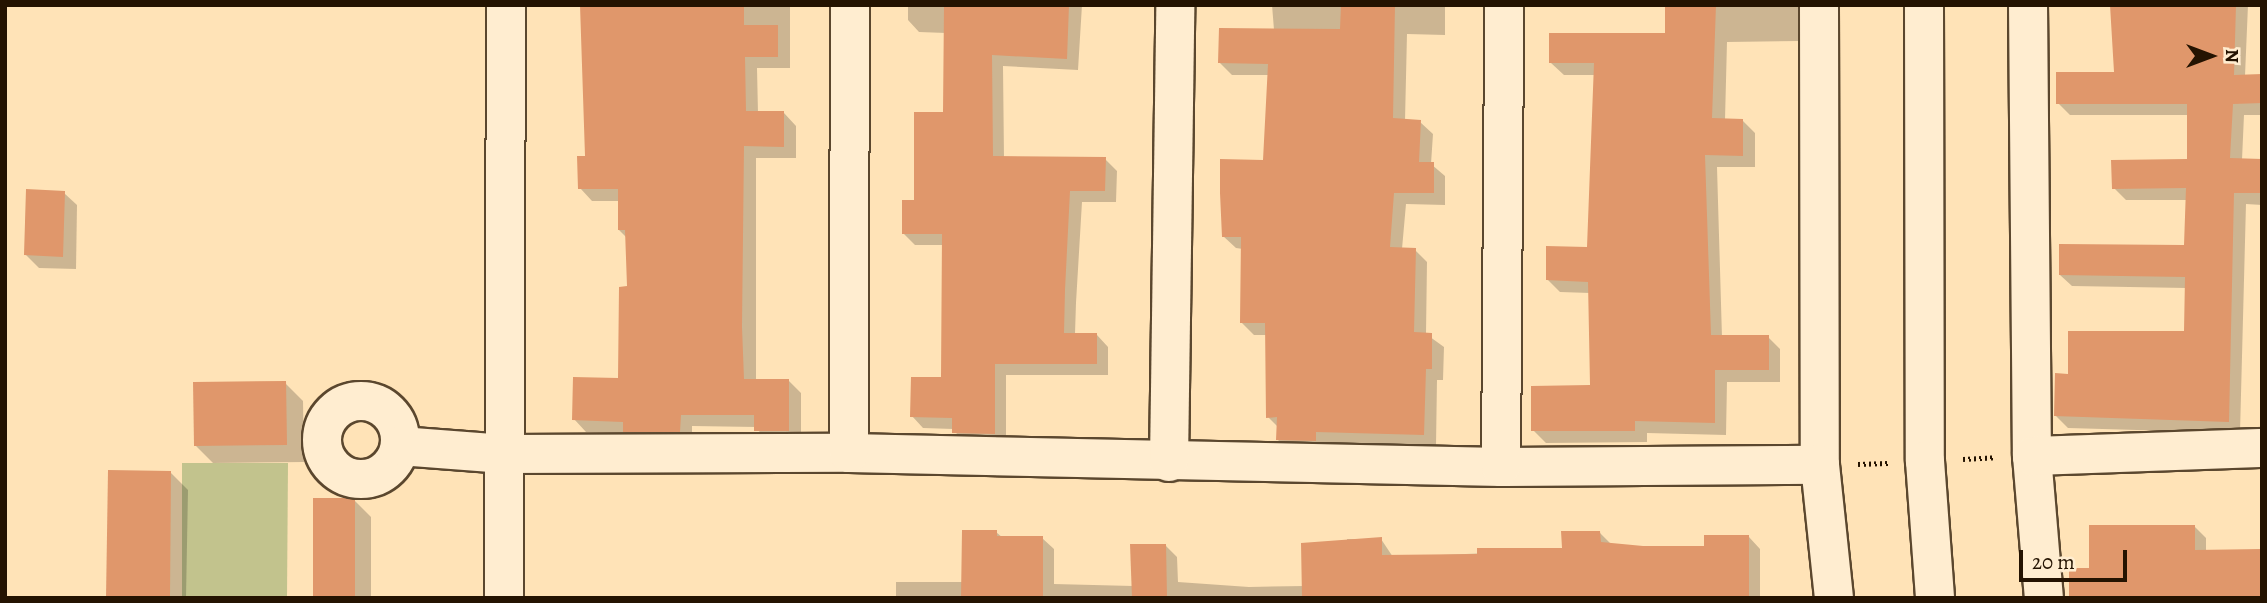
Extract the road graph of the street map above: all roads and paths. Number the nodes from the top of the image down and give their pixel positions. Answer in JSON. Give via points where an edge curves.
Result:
{"nodes":[{"id":1,"x":506,"y":5,"type":"edge"},
{"id":2,"x":850,"y":5,"type":"edge"},
{"id":3,"x":1175,"y":5,"type":"edge"},
{"id":4,"x":1504,"y":5,"type":"edge"},
{"id":5,"x":1819,"y":5,"type":"edge"},
{"id":6,"x":1924,"y":5,"type":"edge"},
{"id":7,"x":2028,"y":5,"type":"edge"},
{"id":8,"x":400,"y":446,"type":"dead end"},
{"id":9,"x":2262,"y":448,"type":"edge"},
{"id":10,"x":849,"y":453,"type":"junction"},
{"id":11,"x":505,"y":454,"type":"junction"},
{"id":12,"x":2032,"y":456,"type":"junction"},
{"id":13,"x":1169,"y":462,"type":"junction"},
{"id":14,"x":1820,"y":465,"type":"junction"},
{"id":15,"x":1502,"y":467,"type":"junction"},
{"id":16,"x":504,"y":598,"type":"edge"},
{"id":17,"x":1833,"y":598,"type":"edge"},
{"id":18,"x":1935,"y":598,"type":"edge"},
{"id":19,"x":2044,"y":598,"type":"edge"}],
"edges":[{"from":1,"to":11,"type":"street"},
{"from":2,"to":10,"type":"street"},
{"from":3,"to":13,"type":"street"},
{"from":4,"to":15,"type":"street"},
{"from":5,"to":14,"type":"street"},
{"from":6,"to":18,"type":"street","via":[[1925,461]]},
{"from":7,"to":12,"type":"street"},
{"from":8,"to":11,"type":"street"},
{"from":9,"to":12,"type":"street"},
{"from":10,"to":11,"type":"street"},
{"from":10,"to":13,"type":"street"},
{"from":11,"to":16,"type":"street"},
{"from":12,"to":19,"type":"street"},
{"from":13,"to":15,"type":"street"},
{"from":14,"to":15,"type":"street"},
{"from":14,"to":17,"type":"street"}]}
